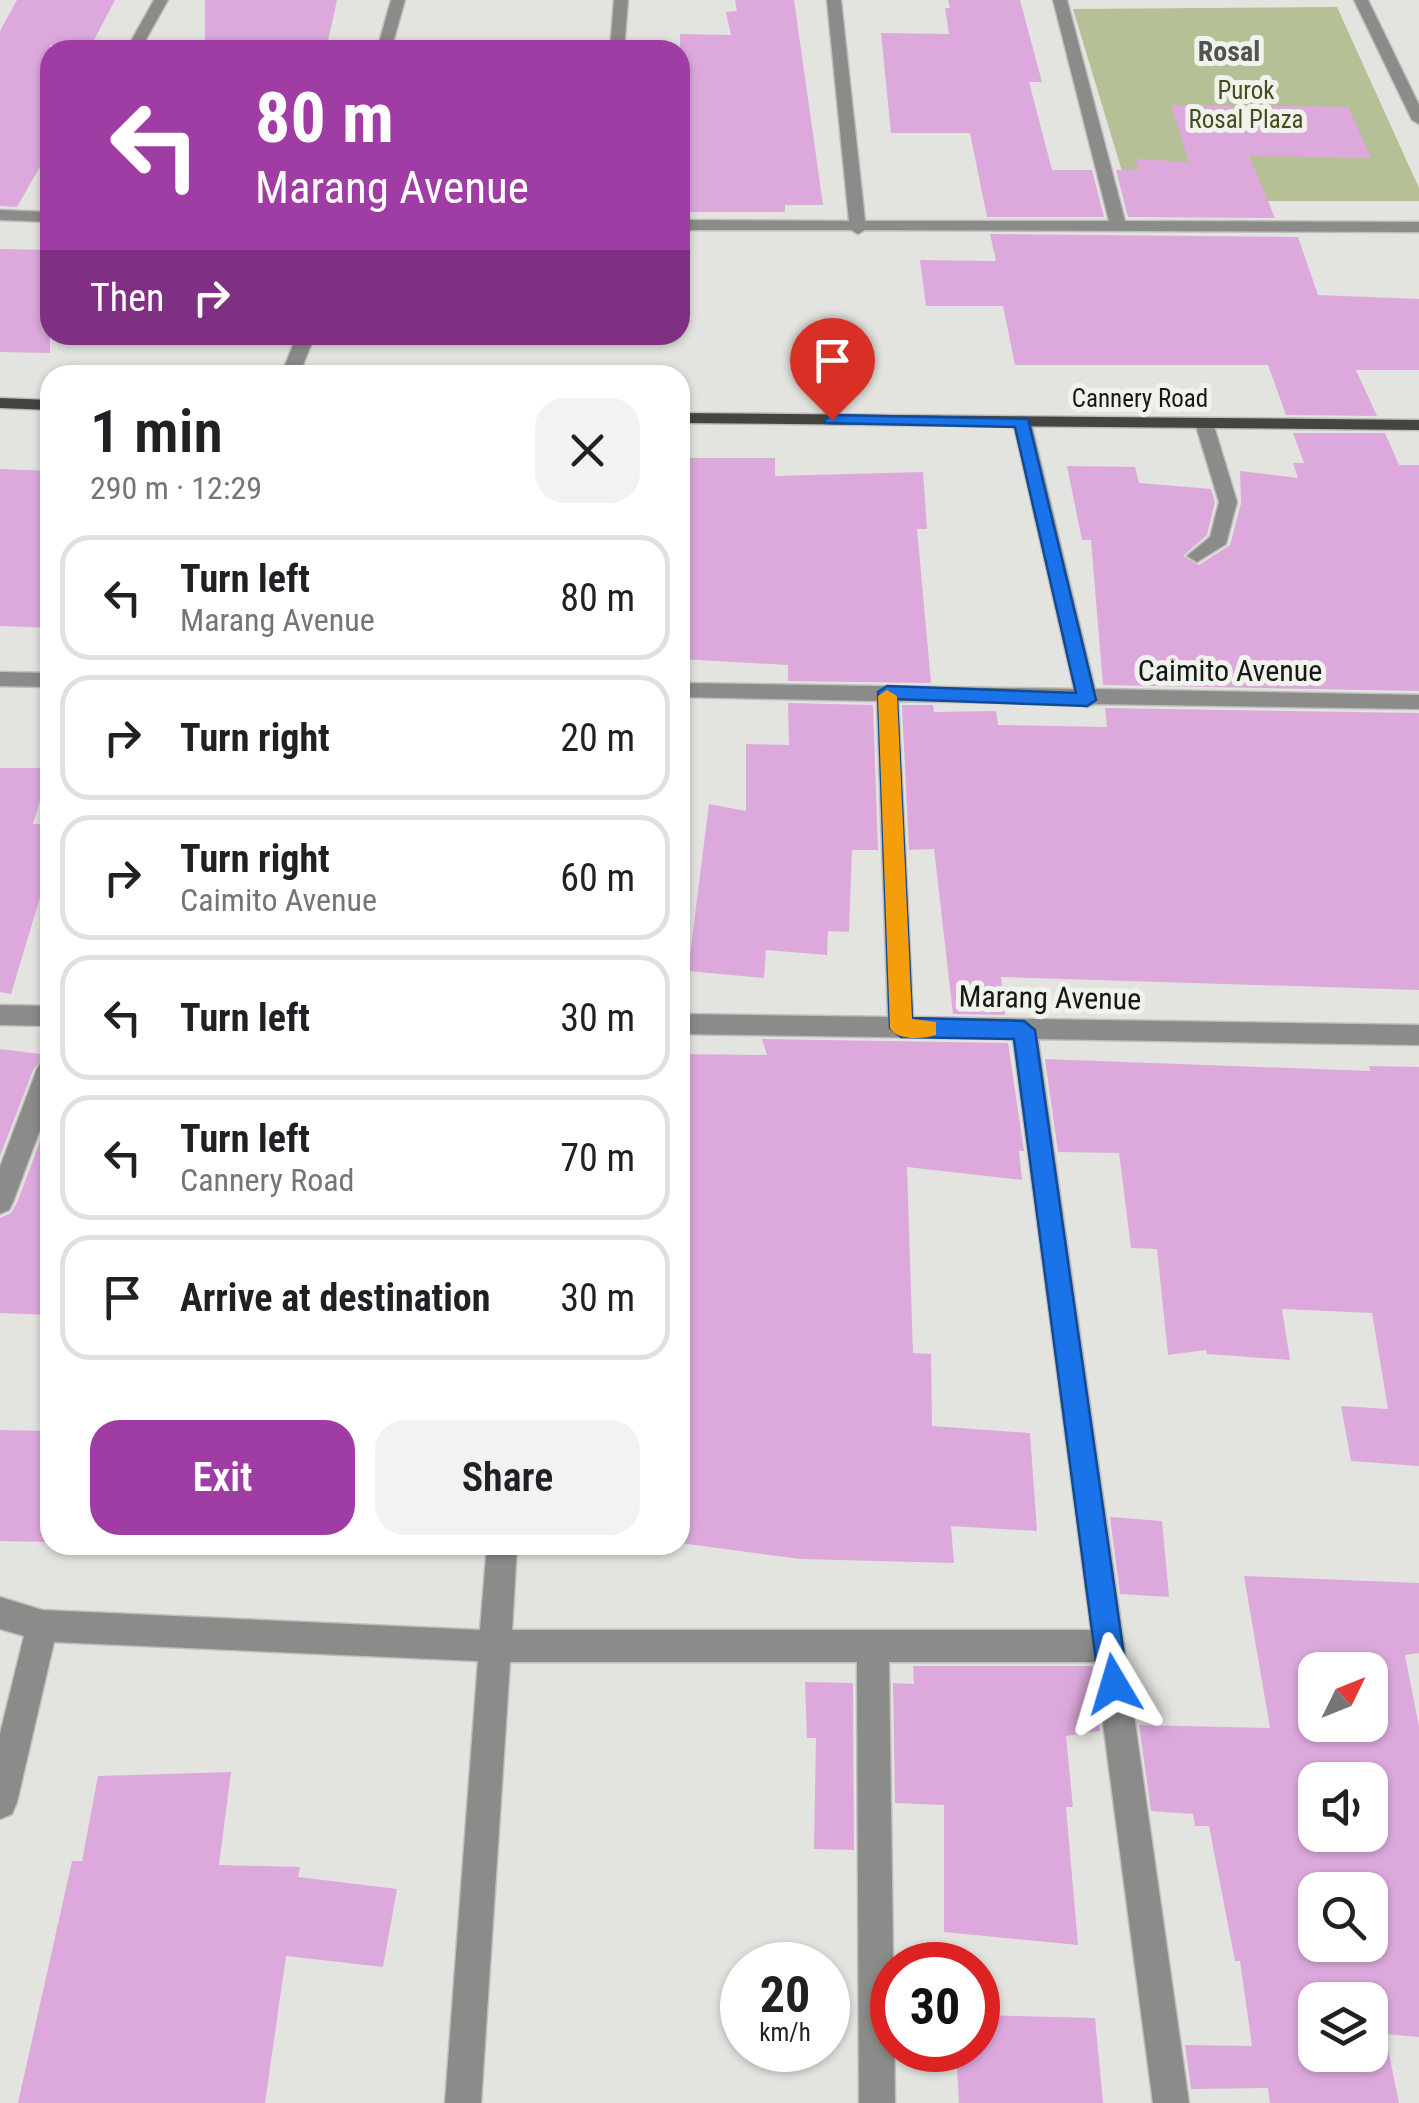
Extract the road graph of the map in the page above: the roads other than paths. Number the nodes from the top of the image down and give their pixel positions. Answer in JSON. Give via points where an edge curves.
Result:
{"nodes":[{"id":1,"x":161,"y":0,"type":"edge"},
{"id":2,"x":398,"y":0,"type":"edge"},
{"id":3,"x":621,"y":0,"type":"edge"},
{"id":4,"x":834,"y":0,"type":"edge"},
{"id":5,"x":1060,"y":0,"type":"edge"},
{"id":6,"x":1361,"y":0,"type":"edge"},
{"id":7,"x":139,"y":40,"type":"edge"},
{"id":8,"x":387,"y":40,"type":"edge"},
{"id":9,"x":618,"y":40,"type":"edge"},
{"id":10,"x":1419,"y":120,"type":"edge"},
{"id":11,"x":0,"y":215,"type":"edge"},
{"id":12,"x":40,"y":217,"type":"edge"},
{"id":13,"x":690,"y":225,"type":"edge"},
{"id":14,"x":1118,"y":227,"type":"junction"},
{"id":15,"x":1419,"y":227,"type":"edge"},
{"id":16,"x":858,"y":229,"type":"junction"},
{"id":17,"x":0,"y":403,"type":"edge"},
{"id":18,"x":40,"y":405,"type":"edge"},
{"id":19,"x":690,"y":418,"type":"edge"},
{"id":20,"x":1022,"y":422,"type":"junction"},
{"id":21,"x":1204,"y":423,"type":"junction"},
{"id":22,"x":1419,"y":425,"type":"edge"},
{"id":23,"x":1197,"y":556,"type":"dead end"},
{"id":24,"x":0,"y":679,"type":"edge"},
{"id":25,"x":40,"y":680,"type":"edge"},
{"id":26,"x":690,"y":690,"type":"edge"},
{"id":27,"x":887,"y":692,"type":"junction"},
{"id":28,"x":1087,"y":700,"type":"junction"},
{"id":29,"x":1419,"y":702,"type":"edge"},
{"id":30,"x":0,"y":1015,"type":"edge"},
{"id":31,"x":40,"y":1016,"type":"edge"},
{"id":32,"x":690,"y":1024,"type":"edge"},
{"id":33,"x":901,"y":1028,"type":"junction"},
{"id":34,"x":1024,"y":1030,"type":"junction"},
{"id":35,"x":1419,"y":1035,"type":"edge"},
{"id":36,"x":40,"y":1096,"type":"edge"},
{"id":37,"x":0,"y":1202,"type":"edge"},
{"id":38,"x":501,"y":1555,"type":"edge"},
{"id":39,"x":0,"y":1613,"type":"edge"},
{"id":40,"x":42,"y":1626,"type":"junction"},
{"id":41,"x":495,"y":1646,"type":"junction"},
{"id":42,"x":1108,"y":1646,"type":"junction"},
{"id":43,"x":873,"y":1648,"type":"junction"},
{"id":44,"x":0,"y":1802,"type":"edge"},
{"id":45,"x":463,"y":2103,"type":"edge"},
{"id":46,"x":876,"y":2103,"type":"edge"},
{"id":47,"x":1171,"y":2103,"type":"edge"}],
"edges":[{"from":1,"to":7,"type":"street"},
{"from":2,"to":8,"type":"street"},
{"from":3,"to":9,"type":"street"},
{"from":4,"to":16,"type":"street"},
{"from":5,"to":14,"type":"street"},
{"from":6,"to":10,"type":"street"},
{"from":11,"to":12,"type":"street"},
{"from":13,"to":16,"type":"street"},
{"from":14,"to":15,"type":"street"},
{"from":14,"to":16,"type":"street"},
{"from":17,"to":18,"type":"main road"},
{"from":19,"to":20,"type":"main road","name":"Cannery Road"},
{"from":20,"to":21,"type":"main road","name":"Cannery Road"},
{"from":20,"to":28,"type":"street"},
{"from":21,"to":22,"type":"main road","name":"Cannery Road"},
{"from":21,"to":23,"type":"street","via":[[1228,502],[1219,540]]},
{"from":24,"to":25,"type":"street"},
{"from":26,"to":27,"type":"street","name":"Caimito Avenue"},
{"from":27,"to":28,"type":"street","name":"Caimito Avenue"},
{"from":27,"to":33,"type":"street"},
{"from":28,"to":29,"type":"street","name":"Caimito Avenue"},
{"from":30,"to":31,"type":"street"},
{"from":32,"to":33,"type":"street","name":"Marang Avenue"},
{"from":33,"to":34,"type":"street","name":"Marang Avenue"},
{"from":34,"to":35,"type":"street","name":"Marang Avenue"},
{"from":34,"to":42,"type":"street"},
{"from":36,"to":37,"type":"street"},
{"from":38,"to":41,"type":"street"},
{"from":39,"to":40,"type":"street"},
{"from":40,"to":41,"type":"street"},
{"from":40,"to":44,"type":"street"},
{"from":41,"to":43,"type":"street"},
{"from":41,"to":45,"type":"street"},
{"from":42,"to":43,"type":"street"},
{"from":42,"to":47,"type":"street"},
{"from":43,"to":46,"type":"street"}]}
